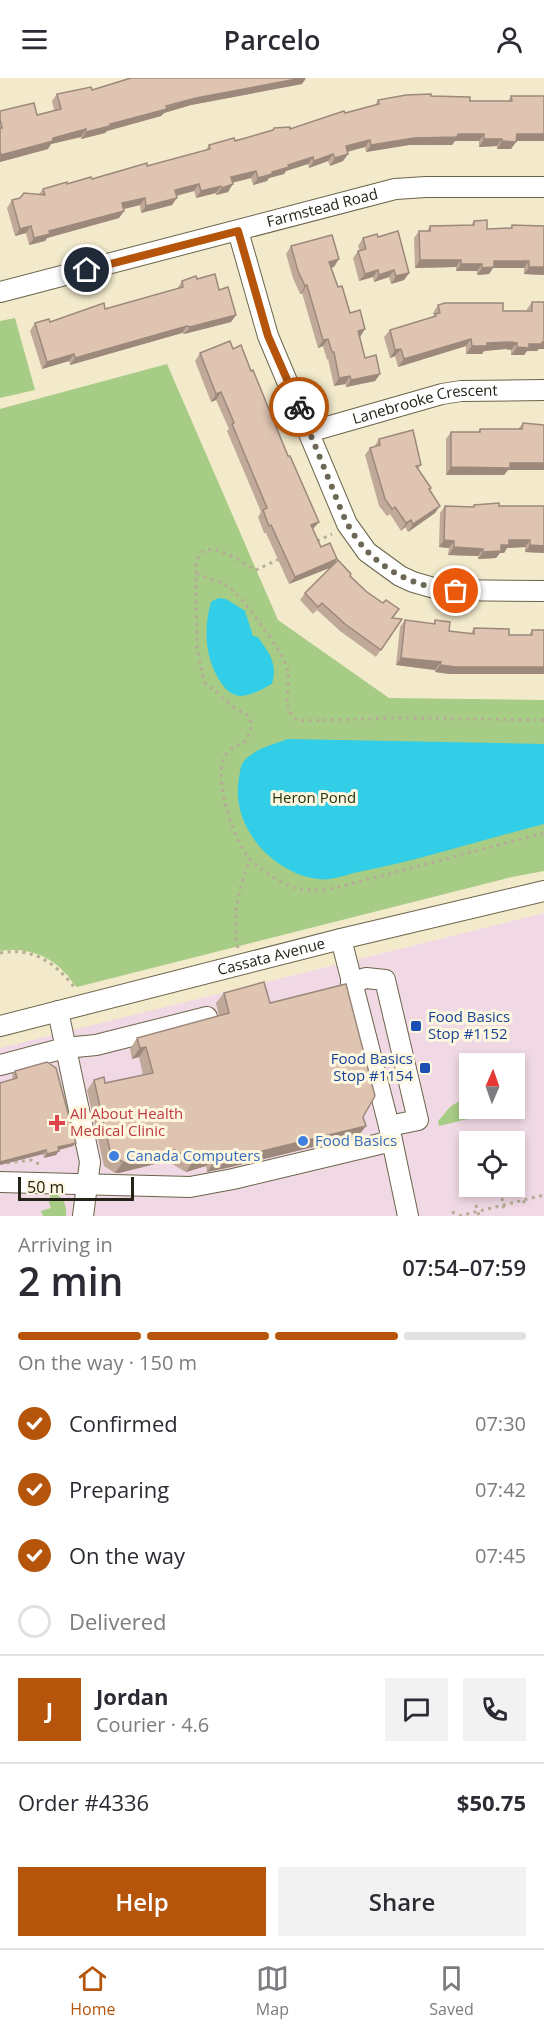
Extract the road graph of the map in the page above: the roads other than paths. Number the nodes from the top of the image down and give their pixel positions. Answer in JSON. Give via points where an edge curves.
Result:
{"nodes":[{"id":1,"x":544,"y":187,"type":"edge"},
{"id":2,"x":238,"y":231,"type":"junction"},
{"id":3,"x":0,"y":292,"type":"edge"},
{"id":4,"x":544,"y":390,"type":"edge"},
{"id":5,"x":309,"y":432,"type":"junction"},
{"id":6,"x":544,"y":591,"type":"edge"},
{"id":7,"x":544,"y":891,"type":"edge"},
{"id":8,"x":341,"y":939,"type":"junction"},
{"id":9,"x":351,"y":983,"type":"junction"},
{"id":10,"x":58,"y":1011,"type":"junction"},
{"id":11,"x":207,"y":1017,"type":"edge"},
{"id":12,"x":0,"y":1026,"type":"edge"},
{"id":13,"x":65,"y":1048,"type":"junction"},
{"id":14,"x":0,"y":1065,"type":"edge"},
{"id":15,"x":390,"y":1133,"type":"junction"},
{"id":16,"x":0,"y":1182,"type":"edge"},
{"id":17,"x":88,"y":1184,"type":"junction"},
{"id":18,"x":83,"y":1216,"type":"edge"},
{"id":19,"x":408,"y":1216,"type":"edge"}],
"edges":[{"from":1,"to":2,"type":"street","name":"Farmstead Road","via":[[395,189]]},
{"from":2,"to":3,"type":"street","name":"Farmstead Road"},
{"from":2,"to":5,"type":"street","via":[[268,336]]},
{"from":4,"to":5,"type":"street","name":"Lanebrooke Crescent","via":[[442,394]]},
{"from":5,"to":6,"type":"street","via":[[347,524],[367,552],[381,563],[413,582],[441,590]]},
{"from":7,"to":8,"type":"street","name":"Cassata Avenue"},
{"from":8,"to":9,"type":"street"},
{"from":8,"to":10,"type":"street","name":"Cassata Avenue"},
{"from":9,"to":15,"type":"street"},
{"from":9,"to":15,"type":"street","via":[[366,978],[385,980],[418,1120]]},
{"from":10,"to":12,"type":"street","name":"Cassata Avenue"},
{"from":10,"to":13,"type":"street"},
{"from":11,"to":13,"type":"street","via":[[96,1045]]},
{"from":13,"to":14,"type":"street"},
{"from":13,"to":17,"type":"street","via":[[89,1158]]},
{"from":15,"to":17,"type":"street","via":[[233,1179],[190,1187]]},
{"from":15,"to":19,"type":"street"},
{"from":16,"to":17,"type":"street"},
{"from":17,"to":18,"type":"street"}]}
